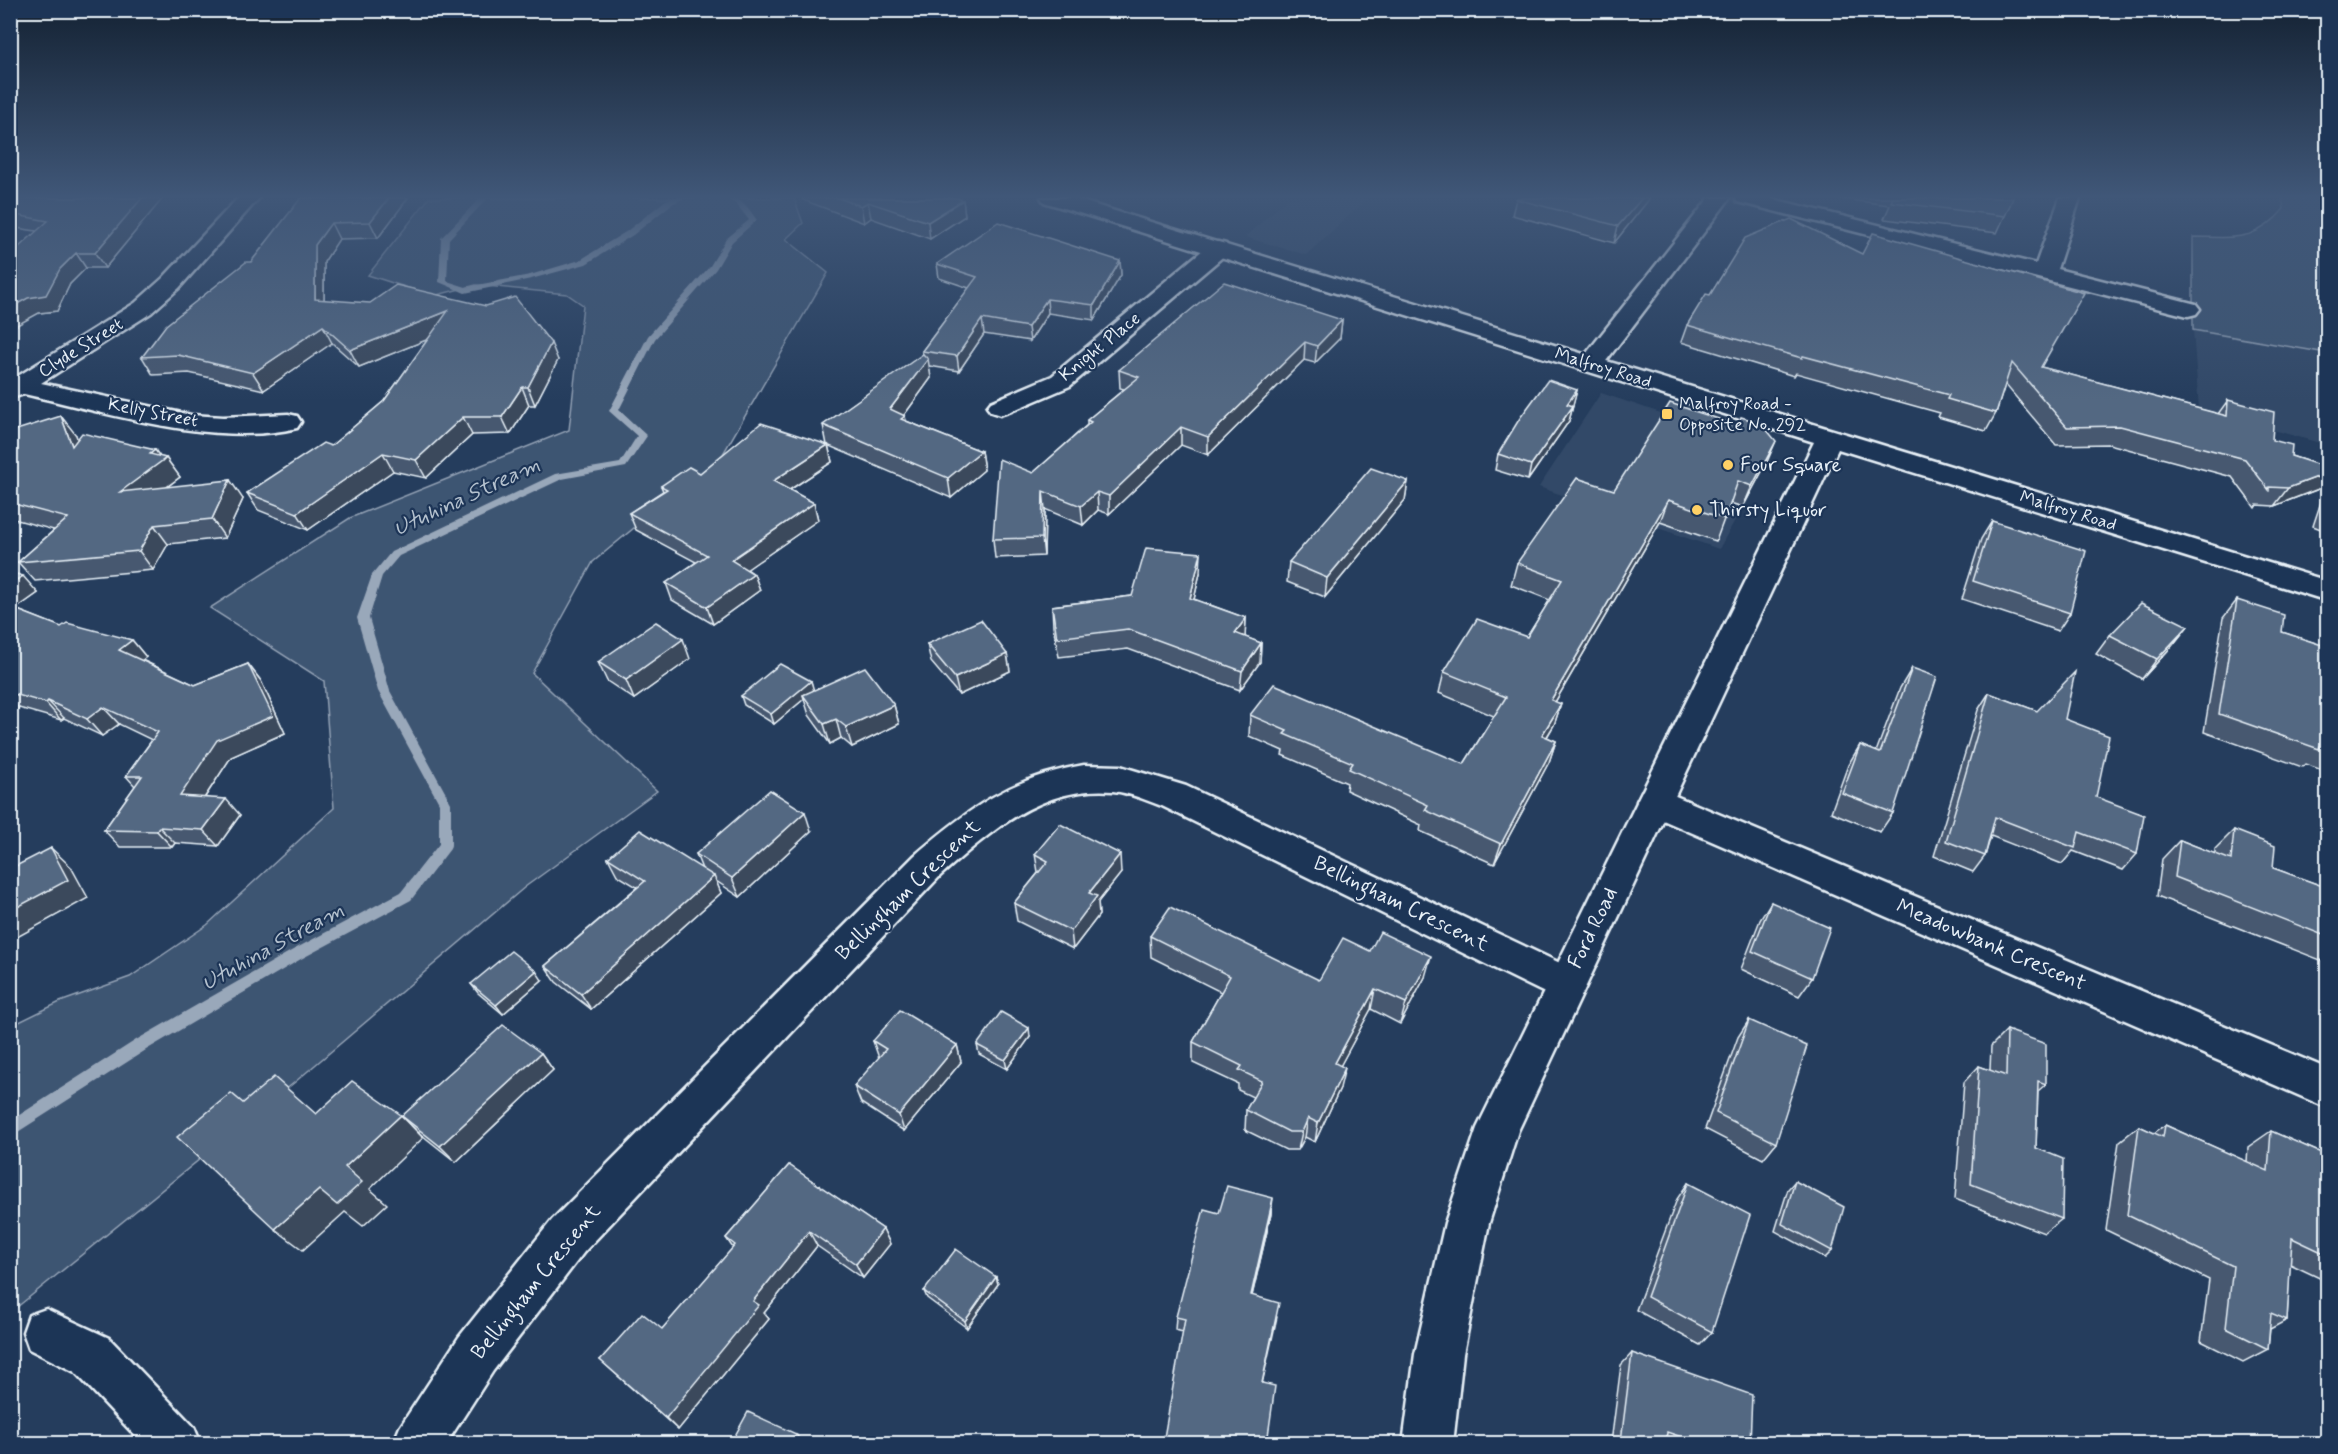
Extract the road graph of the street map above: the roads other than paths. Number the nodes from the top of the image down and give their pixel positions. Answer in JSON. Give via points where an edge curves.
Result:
{"nodes":[{"id":1,"x":187,"y":266,"type":"edge"},
{"id":2,"x":1198,"y":266,"type":"edge"},
{"id":3,"x":1273,"y":266,"type":"edge"},
{"id":4,"x":1667,"y":266,"type":"edge"},
{"id":5,"x":2008,"y":266,"type":"edge"},
{"id":6,"x":2047,"y":266,"type":"edge"},
{"id":7,"x":2044,"y":275,"type":"junction"},
{"id":8,"x":2188,"y":309,"type":"dead end"},
{"id":9,"x":1591,"y":364,"type":"junction"},
{"id":10,"x":15,"y":389,"type":"edge"},
{"id":11,"x":999,"y":407,"type":"dead end"},
{"id":12,"x":288,"y":422,"type":"dead end"},
{"id":13,"x":1830,"y":437,"type":"junction"},
{"id":14,"x":2328,"y":591,"type":"edge"},
{"id":15,"x":1654,"y":801,"type":"junction"},
{"id":16,"x":1565,"y":984,"type":"junction"},
{"id":17,"x":2328,"y":1089,"type":"edge"},
{"id":18,"x":46,"y":1332,"type":"dead end"},
{"id":19,"x":177,"y":1443,"type":"edge"},
{"id":20,"x":417,"y":1443,"type":"edge"},
{"id":21,"x":1428,"y":1443,"type":"edge"}],
"edges":[{"from":1,"to":10,"type":"street","name":"Clyde Street","via":[[143,308]]},
{"from":2,"to":11,"type":"street","name":"Knight Place","via":[[1061,381]]},
{"from":3,"to":9,"type":"street","name":"Malfroy Road"},
{"from":4,"to":9,"type":"street"},
{"from":5,"to":7,"type":"street"},
{"from":6,"to":7,"type":"street"},
{"from":7,"to":8,"type":"street"},
{"from":9,"to":13,"type":"street","name":"Malfroy Road"},
{"from":10,"to":12,"type":"street","name":"Kelly Street","via":[[190,423]]},
{"from":13,"to":14,"type":"street","name":"Malfroy Road"},
{"from":13,"to":15,"type":"street","name":"Ford Road"},
{"from":15,"to":16,"type":"street","name":"Ford Road"},
{"from":15,"to":17,"type":"street","name":"Meadowbank Crescent"},
{"from":16,"to":20,"type":"street","name":"Bellingham Crescent","via":[[1174,796],[1113,778],[1066,780],[1016,798],[978,820],[927,866],[568,1236],[476,1354]]},
{"from":16,"to":21,"type":"street","name":"Ford Road","via":[[1498,1128],[1467,1223],[1439,1354]]},
{"from":18,"to":19,"type":"street","via":[[92,1355]]}]}
